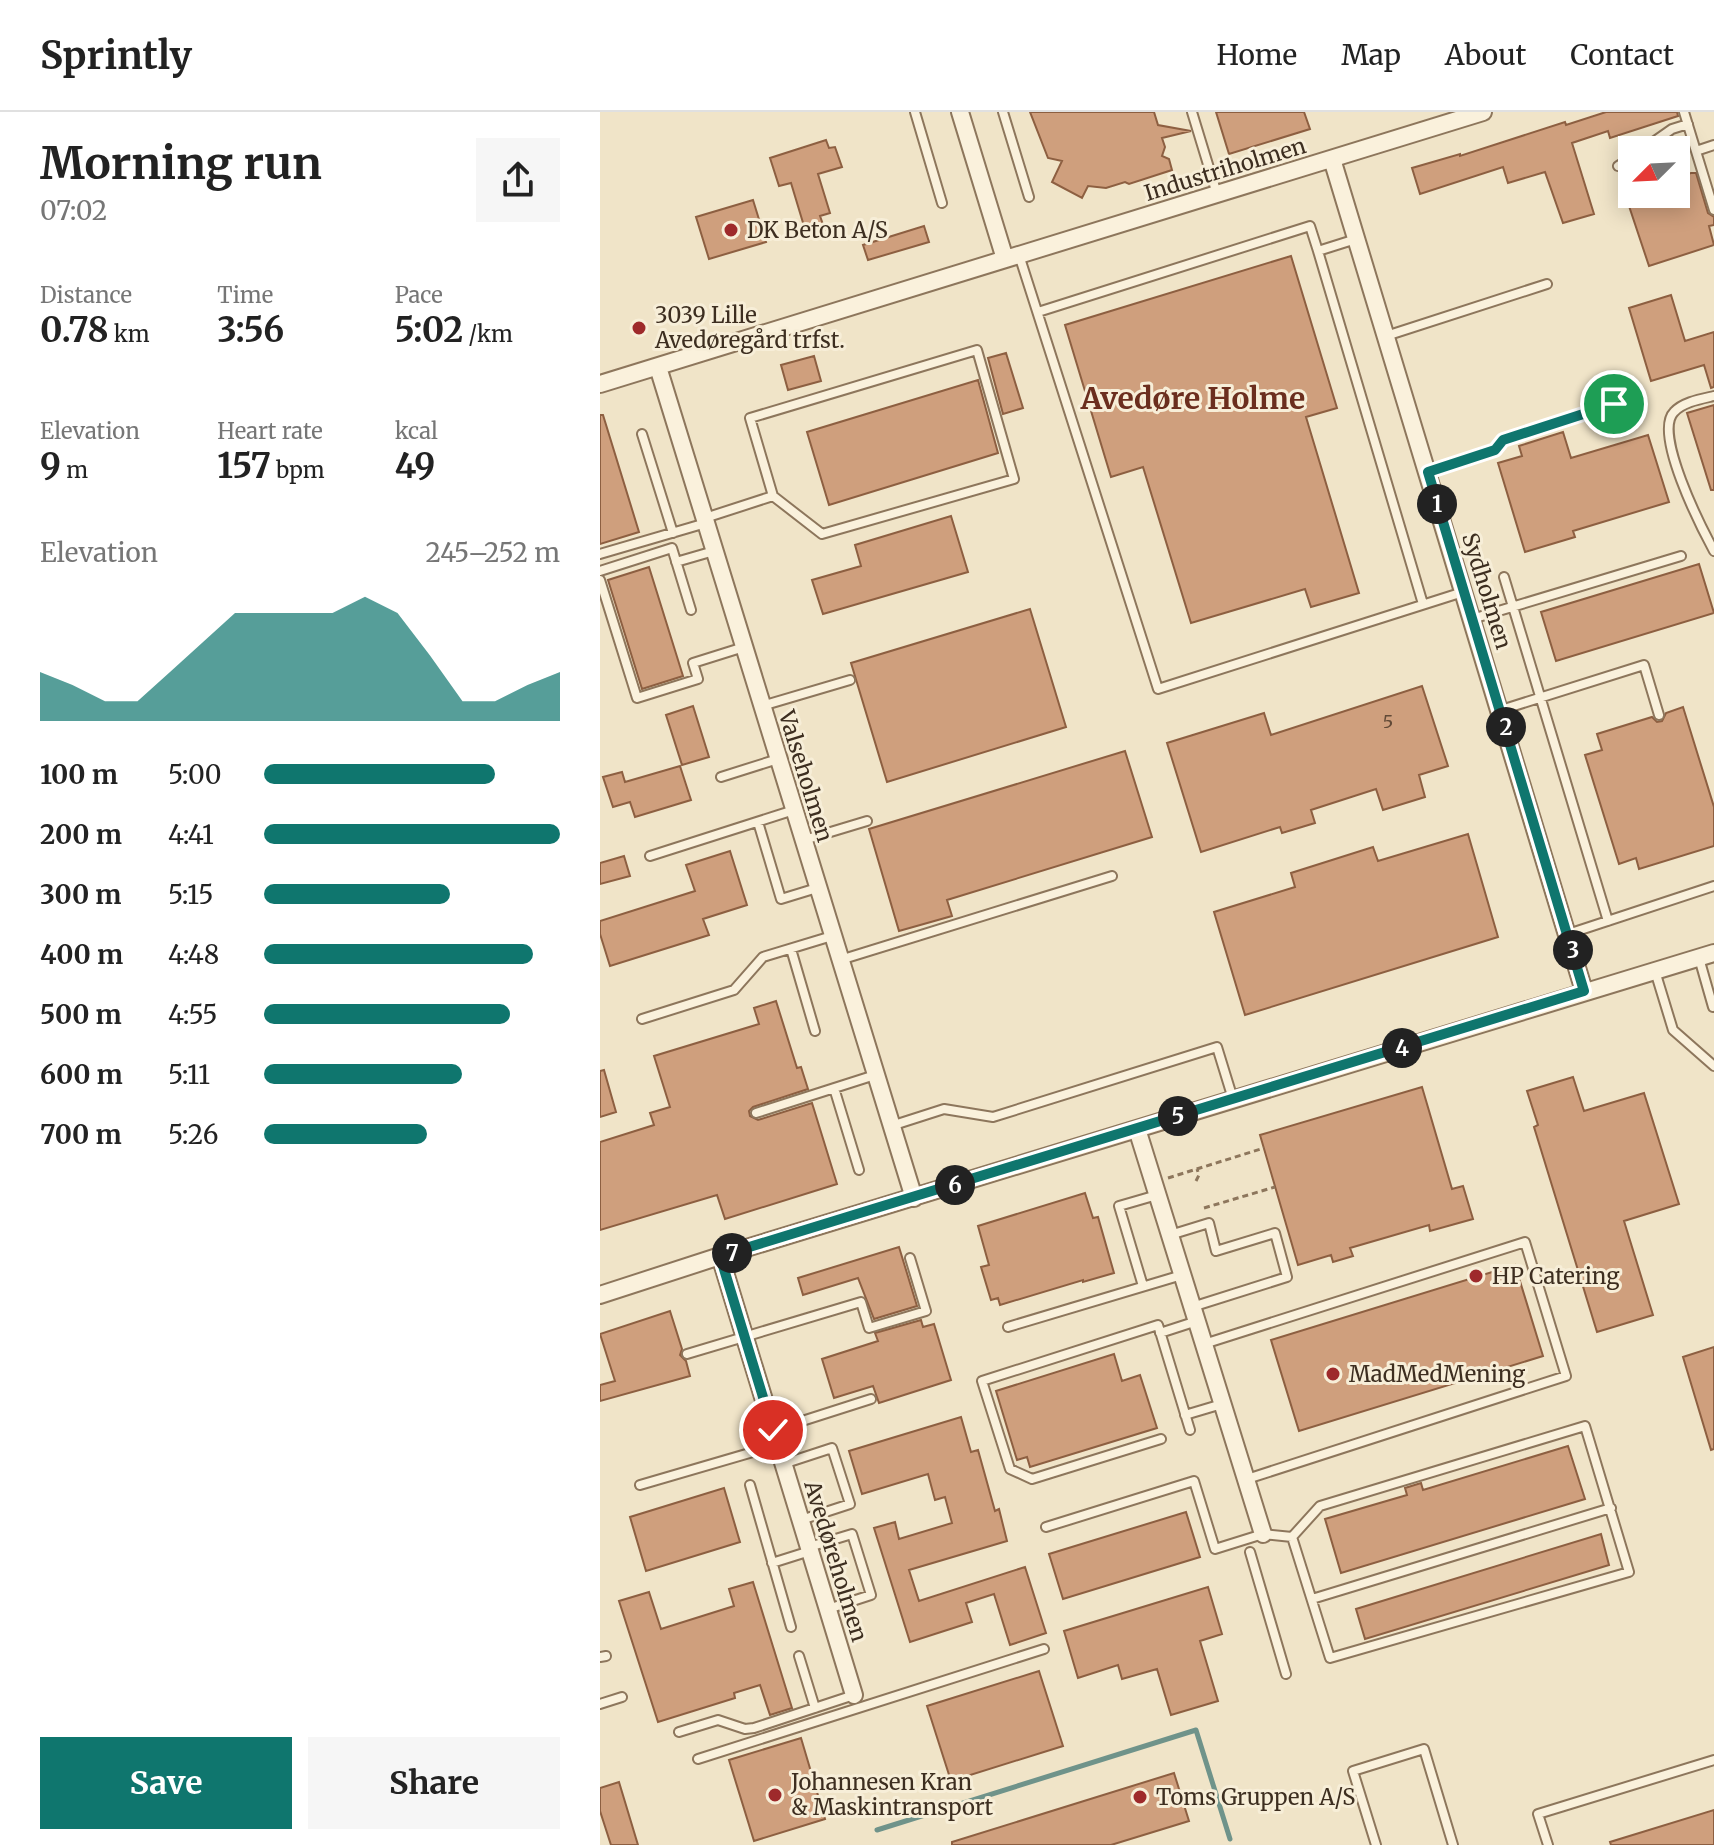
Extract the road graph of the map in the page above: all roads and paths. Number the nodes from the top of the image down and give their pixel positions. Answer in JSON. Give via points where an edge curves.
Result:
{"nodes":[{"id":1,"x":915,"y":112,"type":"edge"},
{"id":2,"x":960,"y":112,"type":"edge"},
{"id":3,"x":1003,"y":112,"type":"edge"},
{"id":4,"x":1192,"y":112,"type":"edge"},
{"id":5,"x":1483,"y":112,"type":"edge"},
{"id":6,"x":1684,"y":112,"type":"edge"},
{"id":7,"x":1456,"y":116,"type":"edge"},
{"id":8,"x":1688,"y":124,"type":"junction"},
{"id":9,"x":1662,"y":136,"type":"edge"},
{"id":10,"x":1714,"y":145,"type":"edge"},
{"id":11,"x":1696,"y":151,"type":"junction"},
{"id":12,"x":1332,"y":159,"type":"junction"},
{"id":13,"x":1217,"y":194,"type":"junction"},
{"id":14,"x":1029,"y":197,"type":"dead end"},
{"id":15,"x":942,"y":203,"type":"dead end"},
{"id":16,"x":1714,"y":210,"type":"edge"},
{"id":17,"x":1356,"y":239,"type":"junction"},
{"id":18,"x":1318,"y":251,"type":"junction"},
{"id":19,"x":1012,"y":257,"type":"junction"},
{"id":20,"x":1547,"y":284,"type":"dead end"},
{"id":21,"x":1038,"y":312,"type":"junction"},
{"id":22,"x":1386,"y":336,"type":"junction"},
{"id":23,"x":658,"y":367,"type":"junction"},
{"id":24,"x":600,"y":384,"type":"edge"},
{"id":25,"x":1714,"y":396,"type":"edge"},
{"id":26,"x":1614,"y":404,"type":"dead end"},
{"id":27,"x":642,"y":434,"type":"dead end"},
{"id":28,"x":1428,"y":472,"type":"junction"},
{"id":29,"x":773,"y":496,"type":"junction"},
{"id":30,"x":705,"y":520,"type":"junction"},
{"id":31,"x":673,"y":533,"type":"junction"},
{"id":32,"x":714,"y":551,"type":"junction"},
{"id":33,"x":1714,"y":551,"type":"edge"},
{"id":34,"x":600,"y":554,"type":"edge"},
{"id":35,"x":1681,"y":556,"type":"dead end"},
{"id":36,"x":676,"y":562,"type":"junction"},
{"id":37,"x":600,"y":571,"type":"edge"},
{"id":38,"x":1504,"y":577,"type":"dead end"},
{"id":39,"x":600,"y":580,"type":"edge"},
{"id":40,"x":1464,"y":591,"type":"junction"},
{"id":41,"x":1423,"y":604,"type":"junction"},
{"id":42,"x":1513,"y":608,"type":"junction"},
{"id":43,"x":691,"y":610,"type":"dead end"},
{"id":44,"x":1472,"y":619,"type":"junction"},
{"id":45,"x":744,"y":647,"type":"junction"},
{"id":46,"x":850,"y":680,"type":"dead end"},
{"id":47,"x":1540,"y":698,"type":"junction"},
{"id":48,"x":762,"y":706,"type":"junction"},
{"id":49,"x":1501,"y":710,"type":"junction"},
{"id":50,"x":1659,"y":715,"type":"dead end"},
{"id":51,"x":778,"y":759,"type":"junction"},
{"id":52,"x":721,"y":777,"type":"dead end"},
{"id":53,"x":794,"y":810,"type":"junction"},
{"id":54,"x":867,"y":821,"type":"dead end"},
{"id":55,"x":758,"y":822,"type":"junction"},
{"id":56,"x":803,"y":841,"type":"junction"},
{"id":57,"x":650,"y":856,"type":"dead end"},
{"id":58,"x":1112,"y":876,"type":"dead end"},
{"id":59,"x":1714,"y":886,"type":"edge"},
{"id":60,"x":817,"y":888,"type":"junction"},
{"id":61,"x":1608,"y":921,"type":"junction"},
{"id":62,"x":1568,"y":934,"type":"junction"},
{"id":63,"x":832,"y":936,"type":"junction"},
{"id":64,"x":791,"y":949,"type":"junction"},
{"id":65,"x":1706,"y":955,"type":"edge"},
{"id":66,"x":839,"y":960,"type":"junction"},
{"id":67,"x":1655,"y":970,"type":"junction"},
{"id":68,"x":1584,"y":991,"type":"junction"},
{"id":69,"x":1713,"y":1007,"type":"edge"},
{"id":70,"x":642,"y":1019,"type":"dead end"},
{"id":71,"x":815,"y":1031,"type":"dead end"},
{"id":72,"x":1714,"y":1066,"type":"edge"},
{"id":73,"x":875,"y":1075,"type":"junction"},
{"id":74,"x":834,"y":1088,"type":"junction"},
{"id":75,"x":1233,"y":1099,"type":"junction"},
{"id":76,"x":756,"y":1113,"type":"dead end"},
{"id":77,"x":890,"y":1126,"type":"junction"},
{"id":78,"x":1137,"y":1129,"type":"junction"},
{"id":79,"x":1264,"y":1148,"type":"dead end"},
{"id":80,"x":1197,"y":1169,"type":"junction"},
{"id":81,"x":859,"y":1170,"type":"dead end"},
{"id":82,"x":1196,"y":1181,"type":"dead end"},
{"id":83,"x":1275,"y":1187,"type":"dead end"},
{"id":84,"x":1155,"y":1189,"type":"junction"},
{"id":85,"x":914,"y":1198,"type":"junction"},
{"id":86,"x":1204,"y":1208,"type":"dead end"},
{"id":87,"x":1170,"y":1235,"type":"junction"},
{"id":88,"x":720,"y":1256,"type":"junction"},
{"id":89,"x":910,"y":1258,"type":"dead end"},
{"id":90,"x":1182,"y":1275,"type":"junction"},
{"id":91,"x":1143,"y":1286,"type":"junction"},
{"id":92,"x":600,"y":1295,"type":"edge"},
{"id":93,"x":1194,"y":1314,"type":"junction"},
{"id":94,"x":1008,"y":1327,"type":"dead end"},
{"id":95,"x":1160,"y":1333,"type":"junction"},
{"id":96,"x":744,"y":1337,"type":"junction"},
{"id":97,"x":1204,"y":1344,"type":"junction"},
{"id":98,"x":687,"y":1354,"type":"dead end"},
{"id":99,"x":871,"y":1399,"type":"dead end"},
{"id":100,"x":1222,"y":1404,"type":"junction"},
{"id":101,"x":1185,"y":1415,"type":"junction"},
{"id":102,"x":1190,"y":1430,"type":"dead end"},
{"id":103,"x":775,"y":1438,"type":"junction"},
{"id":104,"x":1161,"y":1439,"type":"dead end"},
{"id":105,"x":783,"y":1464,"type":"junction"},
{"id":106,"x":1246,"y":1479,"type":"junction"},
{"id":107,"x":640,"y":1485,"type":"dead end"},
{"id":108,"x":750,"y":1485,"type":"dead end"},
{"id":109,"x":1611,"y":1508,"type":"junction"},
{"id":110,"x":801,"y":1520,"type":"junction"},
{"id":111,"x":1046,"y":1527,"type":"dead end"},
{"id":112,"x":1263,"y":1534,"type":"junction"},
{"id":113,"x":1292,"y":1537,"type":"junction"},
{"id":114,"x":810,"y":1549,"type":"junction"},
{"id":115,"x":1250,"y":1552,"type":"dead end"},
{"id":116,"x":772,"y":1563,"type":"junction"},
{"id":117,"x":1312,"y":1599,"type":"junction"},
{"id":118,"x":828,"y":1609,"type":"junction"},
{"id":119,"x":791,"y":1627,"type":"dead end"},
{"id":120,"x":1044,"y":1649,"type":"dead end"},
{"id":121,"x":799,"y":1656,"type":"dead end"},
{"id":122,"x":1286,"y":1674,"type":"dead end"},
{"id":123,"x":622,"y":1697,"type":"dead end"},
{"id":124,"x":856,"y":1702,"type":"junction"},
{"id":125,"x":600,"y":1704,"type":"edge"},
{"id":126,"x":815,"y":1708,"type":"junction"},
{"id":127,"x":679,"y":1732,"type":"dead end"},
{"id":128,"x":698,"y":1759,"type":"dead end"},
{"id":129,"x":1714,"y":1760,"type":"edge"},
{"id":130,"x":1376,"y":1845,"type":"edge"},
{"id":131,"x":1453,"y":1845,"type":"edge"},
{"id":132,"x":1548,"y":1845,"type":"edge"}],
"edges":[{"from":1,"to":15,"type":"lane"},
{"from":2,"to":19,"type":"street"},
{"from":3,"to":14,"type":"lane"},
{"from":4,"to":13,"type":"lane"},
{"from":5,"to":7,"type":"street","name":"Industriholmen"},
{"from":6,"to":8,"type":"lane"},
{"from":7,"to":12,"type":"street","name":"Industriholmen"},
{"from":8,"to":9,"type":"lane"},
{"from":8,"to":11,"type":"lane"},
{"from":10,"to":11,"type":"lane"},
{"from":11,"to":16,"type":"lane"},
{"from":12,"to":13,"type":"street","name":"Industriholmen"},
{"from":12,"to":17,"type":"street","name":"Sydholmen"},
{"from":13,"to":19,"type":"street","name":"Industriholmen"},
{"from":17,"to":18,"type":"lane"},
{"from":17,"to":22,"type":"street","name":"Sydholmen"},
{"from":18,"to":21,"type":"lane","via":[[1310,226]]},
{"from":18,"to":41,"type":"lane"},
{"from":19,"to":21,"type":"lane"},
{"from":19,"to":23,"type":"street","name":"Industriholmen"},
{"from":20,"to":22,"type":"lane"},
{"from":21,"to":41,"type":"lane","via":[[1158,689]]},
{"from":22,"to":28,"type":"street","name":"Sydholmen"},
{"from":23,"to":24,"type":"street","name":"Industriholmen"},
{"from":23,"to":30,"type":"street","name":"Valseholmen"},
{"from":25,"to":33,"type":"lane","via":[[1681,406],[1671,414],[1668,428],[1690,505]]},
{"from":26,"to":28,"type":"lane","via":[[1503,440],[1495,450]]},
{"from":27,"to":31,"type":"lane"},
{"from":28,"to":40,"type":"street","name":"Sydholmen"},
{"from":29,"to":29,"type":"lane","via":[[750,418],[977,350],[1014,479],[822,534]]},
{"from":29,"to":30,"type":"lane"},
{"from":30,"to":31,"type":"lane"},
{"from":30,"to":32,"type":"street","name":"Valseholmen"},
{"from":31,"to":34,"type":"lane"},
{"from":32,"to":36,"type":"lane"},
{"from":32,"to":45,"type":"street","name":"Valseholmen"},
{"from":35,"to":42,"type":"lane"},
{"from":36,"to":37,"type":"lane","via":[[672,548]]},
{"from":36,"to":43,"type":"lane"},
{"from":38,"to":42,"type":"lane"},
{"from":39,"to":45,"type":"lane","via":[[637,698],[698,679],[693,663]]},
{"from":40,"to":41,"type":"lane"},
{"from":40,"to":44,"type":"street","name":"Sydholmen"},
{"from":42,"to":44,"type":"lane"},
{"from":42,"to":47,"type":"lane"},
{"from":44,"to":49,"type":"street","name":"Sydholmen"},
{"from":45,"to":48,"type":"street","name":"Valseholmen"},
{"from":46,"to":48,"type":"lane"},
{"from":47,"to":49,"type":"lane"},
{"from":47,"to":50,"type":"lane","via":[[1644,665]]},
{"from":47,"to":61,"type":"lane"},
{"from":48,"to":51,"type":"street","name":"Valseholmen"},
{"from":49,"to":62,"type":"street","name":"Sydholmen"},
{"from":51,"to":52,"type":"lane"},
{"from":51,"to":53,"type":"street","name":"Valseholmen"},
{"from":53,"to":55,"type":"lane"},
{"from":53,"to":56,"type":"street","name":"Valseholmen"},
{"from":54,"to":56,"type":"lane"},
{"from":55,"to":57,"type":"lane"},
{"from":55,"to":60,"type":"lane","via":[[781,899]]},
{"from":56,"to":60,"type":"street","name":"Valseholmen"},
{"from":58,"to":66,"type":"lane"},
{"from":59,"to":61,"type":"lane"},
{"from":60,"to":63,"type":"street","name":"Valseholmen"},
{"from":61,"to":62,"type":"lane"},
{"from":62,"to":68,"type":"street","name":"Sydholmen"},
{"from":63,"to":64,"type":"lane"},
{"from":63,"to":66,"type":"street","name":"Valseholmen"},
{"from":64,"to":70,"type":"lane","via":[[763,957],[734,990]]},
{"from":64,"to":71,"type":"lane"},
{"from":65,"to":67,"type":"street"},
{"from":65,"to":69,"type":"lane"},
{"from":66,"to":73,"type":"street","name":"Valseholmen"},
{"from":67,"to":68,"type":"street"},
{"from":67,"to":72,"type":"lane","via":[[1673,1030]]},
{"from":68,"to":75,"type":"street"},
{"from":73,"to":74,"type":"lane"},
{"from":73,"to":77,"type":"street","name":"Valseholmen"},
{"from":74,"to":76,"type":"lane"},
{"from":74,"to":81,"type":"lane"},
{"from":75,"to":77,"type":"lane","via":[[1217,1047],[993,1117],[944,1109]]},
{"from":75,"to":78,"type":"street"},
{"from":77,"to":85,"type":"street","name":"Valseholmen"},
{"from":78,"to":84,"type":"street"},
{"from":78,"to":85,"type":"street"},
{"from":79,"to":80,"type":"path"},
{"from":80,"to":82,"type":"path"},
{"from":80,"to":84,"type":"path"},
{"from":83,"to":86,"type":"path"},
{"from":84,"to":87,"type":"street"},
{"from":84,"to":91,"type":"lane","via":[[1119,1206]]},
{"from":85,"to":88,"type":"street"},
{"from":87,"to":90,"type":"street"},
{"from":87,"to":93,"type":"lane","via":[[1209,1223],[1216,1251],[1275,1233],[1287,1277]]},
{"from":88,"to":92,"type":"street"},
{"from":88,"to":96,"type":"street","name":"Avedøreholmen"},
{"from":89,"to":96,"type":"lane","via":[[926,1311],[869,1328],[861,1302]]},
{"from":90,"to":91,"type":"lane"},
{"from":90,"to":93,"type":"street"},
{"from":91,"to":94,"type":"lane"},
{"from":93,"to":95,"type":"lane"},
{"from":93,"to":97,"type":"street"},
{"from":95,"to":101,"type":"lane"},
{"from":95,"to":104,"type":"lane","via":[[1158,1325],[982,1381],[1010,1469],[1032,1479]]},
{"from":96,"to":98,"type":"lane"},
{"from":96,"to":103,"type":"street","name":"Avedøreholmen"},
{"from":97,"to":100,"type":"street"},
{"from":97,"to":106,"type":"lane","via":[[1525,1242],[1566,1376]]},
{"from":99,"to":103,"type":"lane"},
{"from":100,"to":101,"type":"lane"},
{"from":100,"to":106,"type":"street"},
{"from":101,"to":102,"type":"lane"},
{"from":103,"to":105,"type":"street","name":"Avedøreholmen"},
{"from":103,"to":107,"type":"lane"},
{"from":105,"to":110,"type":"street","name":"Avedøreholmen"},
{"from":105,"to":110,"type":"lane","via":[[832,1448],[850,1504]]},
{"from":106,"to":112,"type":"street"},
{"from":108,"to":116,"type":"lane"},
{"from":109,"to":113,"type":"lane","via":[[1585,1426],[1320,1506]]},
{"from":109,"to":117,"type":"lane"},
{"from":109,"to":117,"type":"lane","via":[[1629,1572],[1330,1658]]},
{"from":110,"to":114,"type":"street","name":"Avedøreholmen"},
{"from":111,"to":112,"type":"lane","via":[[1194,1481],[1215,1549]]},
{"from":112,"to":113,"type":"lane"},
{"from":113,"to":117,"type":"lane"},
{"from":114,"to":116,"type":"lane"},
{"from":114,"to":118,"type":"street","name":"Avedøreholmen"},
{"from":114,"to":118,"type":"lane","via":[[852,1534],[871,1595]]},
{"from":115,"to":122,"type":"lane"},
{"from":116,"to":119,"type":"lane"},
{"from":118,"to":124,"type":"street","name":"Avedøreholmen"},
{"from":120,"to":124,"type":"lane"},
{"from":121,"to":126,"type":"lane"},
{"from":123,"to":125,"type":"lane"},
{"from":124,"to":126,"type":"lane"},
{"from":124,"to":128,"type":"lane"},
{"from":126,"to":127,"type":"lane","via":[[754,1728],[718,1720]]},
{"from":129,"to":132,"type":"lane","via":[[1538,1814]]},
{"from":130,"to":131,"type":"lane","via":[[1353,1771],[1424,1749]]}]}
